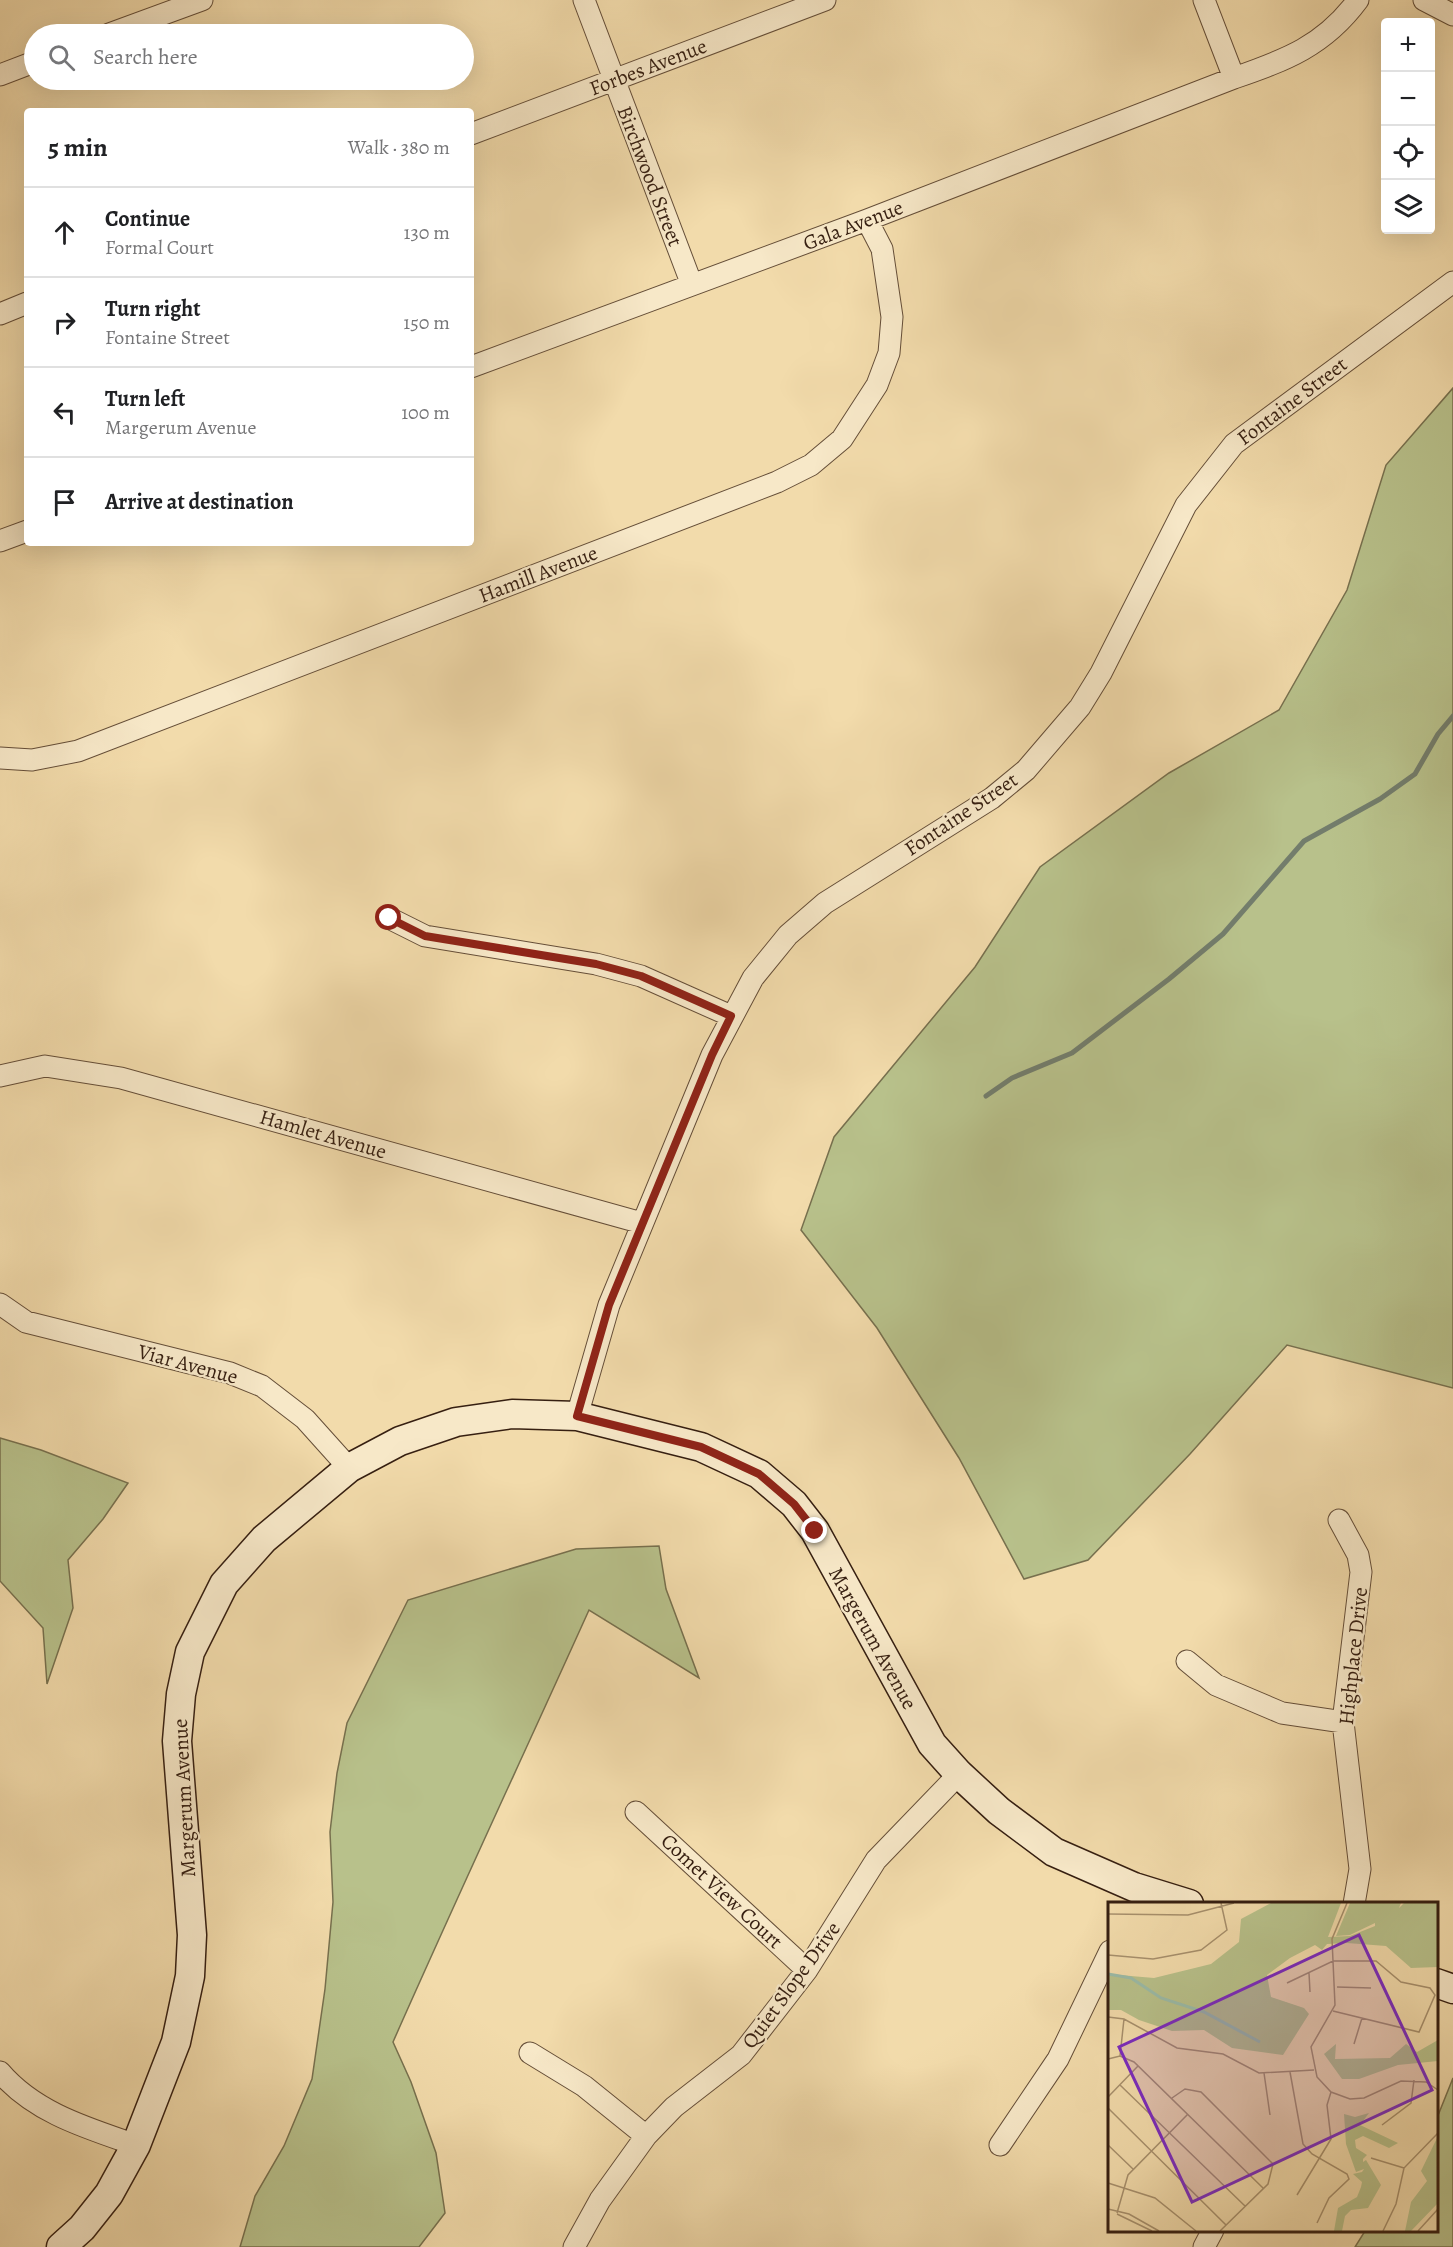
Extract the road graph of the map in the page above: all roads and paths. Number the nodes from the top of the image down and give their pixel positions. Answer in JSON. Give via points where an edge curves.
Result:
{"nodes":[{"id":1,"x":202,"y":0,"type":"edge"},
{"id":2,"x":584,"y":0,"type":"edge"},
{"id":3,"x":825,"y":0,"type":"edge"},
{"id":4,"x":1204,"y":0,"type":"edge"},
{"id":5,"x":1358,"y":0,"type":"edge"},
{"id":6,"x":1424,"y":0,"type":"edge"},
{"id":7,"x":1453,"y":15,"type":"edge"},
{"id":8,"x":136,"y":24,"type":"edge"},
{"id":9,"x":24,"y":66,"type":"edge"},
{"id":10,"x":0,"y":75,"type":"edge"},
{"id":11,"x":1234,"y":78,"type":"junction"},
{"id":12,"x":614,"y":80,"type":"junction"},
{"id":13,"x":474,"y":133,"type":"edge"},
{"id":14,"x":867,"y":220,"type":"junction"},
{"id":15,"x":1453,"y":282,"type":"edge"},
{"id":16,"x":692,"y":285,"type":"junction"},
{"id":17,"x":24,"y":304,"type":"edge"},
{"id":18,"x":0,"y":314,"type":"edge"},
{"id":19,"x":474,"y":366,"type":"edge"},
{"id":20,"x":24,"y":532,"type":"edge"},
{"id":21,"x":0,"y":541,"type":"edge"},
{"id":22,"x":0,"y":758,"type":"edge"},
{"id":23,"x":389,"y":918,"type":"dead end"},
{"id":24,"x":731,"y":1016,"type":"junction"},
{"id":25,"x":0,"y":1076,"type":"edge"},
{"id":26,"x":642,"y":1223,"type":"junction"},
{"id":27,"x":0,"y":1304,"type":"edge"},
{"id":28,"x":577,"y":1416,"type":"junction"},
{"id":29,"x":349,"y":1468,"type":"junction"},
{"id":30,"x":1339,"y":1520,"type":"dead end"},
{"id":31,"x":1187,"y":1661,"type":"dead end"},
{"id":32,"x":1343,"y":1722,"type":"junction"},
{"id":33,"x":959,"y":1774,"type":"junction"},
{"id":34,"x":636,"y":1812,"type":"dead end"},
{"id":35,"x":1131,"y":1895,"type":"edge"},
{"id":36,"x":1176,"y":1902,"type":"edge"},
{"id":37,"x":1354,"y":1902,"type":"edge"},
{"id":38,"x":1108,"y":1955,"type":"edge"},
{"id":39,"x":807,"y":1970,"type":"junction"},
{"id":40,"x":1438,"y":1983,"type":"edge"},
{"id":41,"x":1453,"y":1989,"type":"edge"},
{"id":42,"x":530,"y":2053,"type":"dead end"},
{"id":43,"x":0,"y":2072,"type":"edge"},
{"id":44,"x":646,"y":2136,"type":"junction"},
{"id":45,"x":136,"y":2145,"type":"junction"},
{"id":46,"x":1000,"y":2145,"type":"dead end"},
{"id":47,"x":1213,"y":2232,"type":"edge"},
{"id":48,"x":61,"y":2247,"type":"edge"},
{"id":49,"x":574,"y":2247,"type":"edge"},
{"id":50,"x":1204,"y":2247,"type":"edge"}],
"edges":[{"from":1,"to":8,"type":"street"},
{"from":2,"to":12,"type":"street","name":"Birchwood Street"},
{"from":3,"to":12,"type":"street","name":"Forbes Avenue"},
{"from":4,"to":11,"type":"street"},
{"from":5,"to":11,"type":"street","name":"Gala Avenue","via":[[1337,25],[1304,50]]},
{"from":6,"to":7,"type":"street"},
{"from":9,"to":10,"type":"street"},
{"from":11,"to":14,"type":"street","name":"Gala Avenue"},
{"from":12,"to":13,"type":"street","name":"Forbes Avenue"},
{"from":12,"to":16,"type":"street","name":"Birchwood Street"},
{"from":14,"to":16,"type":"street","name":"Gala Avenue"},
{"from":14,"to":22,"type":"street","name":"Hamill Avenue","via":[[882,249],[892,317],[889,353],[877,385],[842,439],[812,465],[777,482],[78,751],[32,760]]},
{"from":15,"to":24,"type":"street","name":"Fontaine Street","via":[[1234,444],[1186,505],[1080,707],[1026,770],[992,798],[825,903],[788,935],[753,978]]},
{"from":16,"to":19,"type":"street","name":"Gala Avenue"},
{"from":17,"to":18,"type":"street"},
{"from":20,"to":21,"type":"street"},
{"from":23,"to":24,"type":"street","via":[[425,936],[596,964],[641,976]]},
{"from":24,"to":26,"type":"street","name":"Fontaine Street"},
{"from":25,"to":26,"type":"street","name":"Hamlet Avenue","via":[[45,1066],[121,1078]]},
{"from":26,"to":28,"type":"street","name":"Fontaine Street","via":[[609,1305]]},
{"from":27,"to":29,"type":"street","name":"Viar Avenue","via":[[26,1322],[230,1373],[262,1386],[305,1419]]},
{"from":28,"to":29,"type":"street","name":"Margerum Avenue","via":[[512,1414],[456,1422],[400,1441]]},
{"from":28,"to":33,"type":"street","name":"Margerum Avenue","via":[[701,1447],[759,1474],[794,1504],[815,1531],[932,1744]]},
{"from":29,"to":45,"type":"street","name":"Margerum Avenue","via":[[264,1539],[224,1584],[190,1652],[177,1741],[192,1935],[190,1976],[176,2042]]},
{"from":30,"to":32,"type":"street","name":"Highplace Drive","via":[[1358,1555],[1362,1572]]},
{"from":31,"to":32,"type":"street","via":[[1216,1685],[1282,1713]]},
{"from":32,"to":37,"type":"street","name":"Highplace Drive","via":[[1360,1869]]},
{"from":33,"to":35,"type":"street","name":"Margerum Avenue","via":[[999,1811],[1054,1852]]},
{"from":33,"to":39,"type":"street","name":"Quiet Slope Drive","via":[[876,1860]]},
{"from":34,"to":39,"type":"street","name":"Comet View Court"},
{"from":35,"to":36,"type":"street","name":"Margerum Avenue"},
{"from":38,"to":46,"type":"street","via":[[1058,2059]]},
{"from":39,"to":44,"type":"street","name":"Quiet Slope Drive","via":[[741,2055],[674,2107]]},
{"from":40,"to":41,"type":"street"},
{"from":42,"to":44,"type":"street","via":[[584,2086]]},
{"from":43,"to":45,"type":"street","via":[[13,2088],[62,2119]]},
{"from":44,"to":49,"type":"street","name":"Quiet Slope Drive","via":[[600,2199]]},
{"from":45,"to":48,"type":"street","name":"Margerum Avenue","via":[[108,2194],[82,2228]]},
{"from":47,"to":50,"type":"street"}]}
